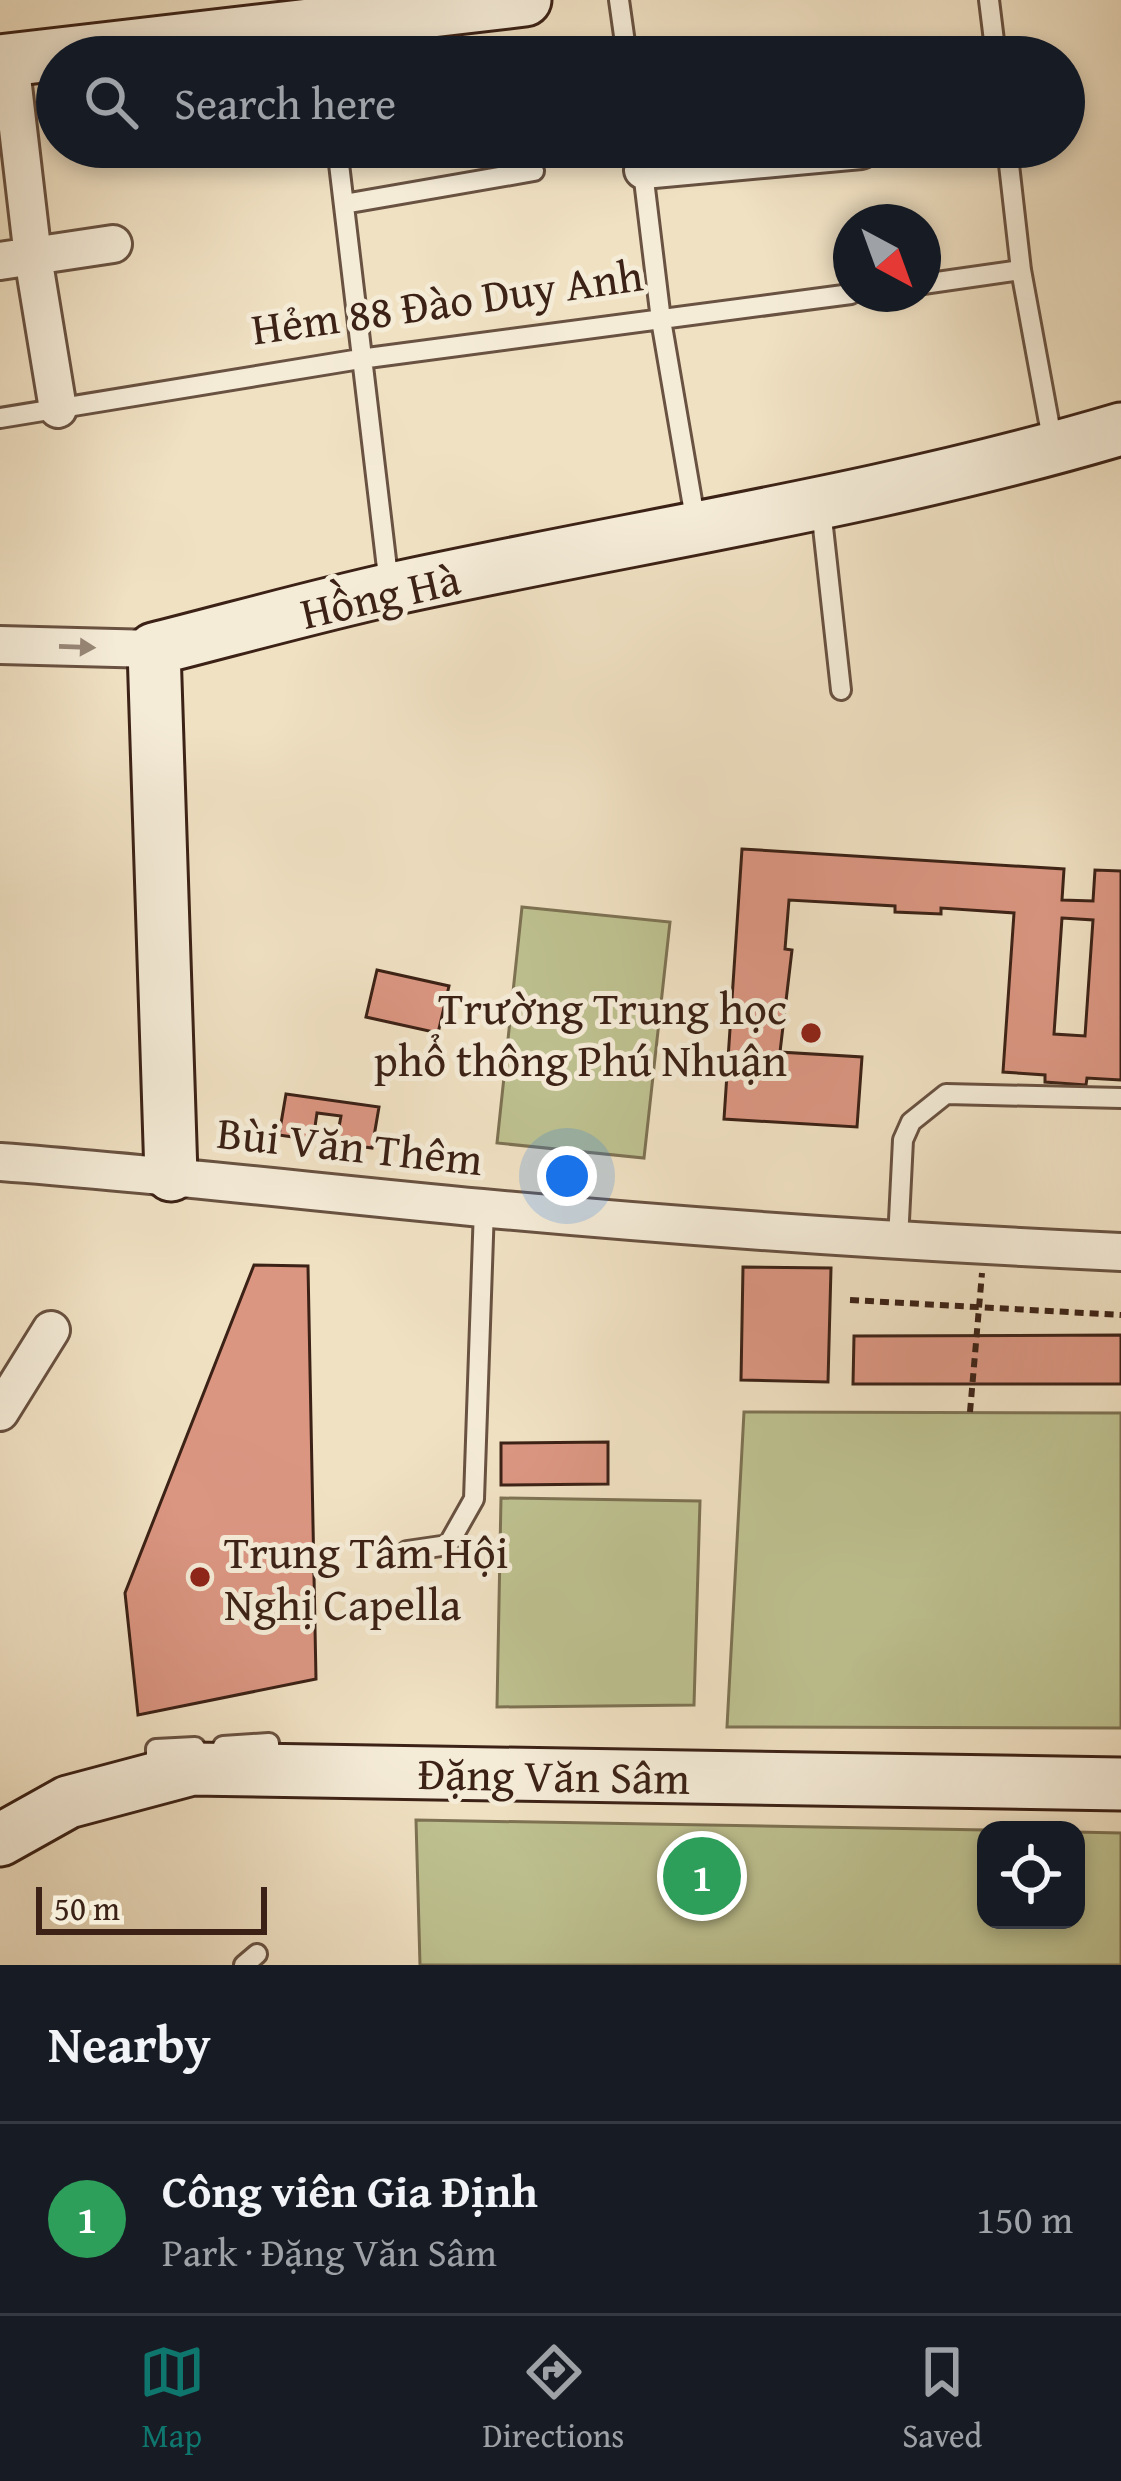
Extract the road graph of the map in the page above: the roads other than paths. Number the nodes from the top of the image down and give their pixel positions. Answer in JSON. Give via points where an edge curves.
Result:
{"nodes":[{"id":1,"x":525,"y":0,"type":"edge"},
{"id":2,"x":619,"y":0,"type":"edge"},
{"id":3,"x":989,"y":0,"type":"edge"},
{"id":4,"x":277,"y":36,"type":"edge"},
{"id":5,"x":624,"y":36,"type":"edge"},
{"id":6,"x":993,"y":36,"type":"edge"},
{"id":7,"x":36,"y":57,"type":"edge"},
{"id":8,"x":5,"y":60,"type":"edge"},
{"id":9,"x":340,"y":168,"type":"edge"},
{"id":10,"x":643,"y":168,"type":"edge"},
{"id":11,"x":1009,"y":168,"type":"edge"},
{"id":12,"x":534,"y":171,"type":"dead end"},
{"id":13,"x":344,"y":203,"type":"junction"},
{"id":14,"x":113,"y":244,"type":"dead end"},
{"id":15,"x":16,"y":259,"type":"edge"},
{"id":16,"x":1021,"y":270,"type":"junction"},
{"id":17,"x":941,"y":281,"type":"edge"},
{"id":18,"x":833,"y":296,"type":"edge"},
{"id":19,"x":661,"y":320,"type":"junction"},
{"id":20,"x":360,"y":359,"type":"junction"},
{"id":21,"x":58,"y":409,"type":"junction"},
{"id":22,"x":0,"y":418,"type":"edge"},
{"id":23,"x":1121,"y":429,"type":"edge"},
{"id":24,"x":1054,"y":449,"type":"junction"},
{"id":25,"x":821,"y":504,"type":"junction"},
{"id":26,"x":697,"y":529,"type":"junction"},
{"id":27,"x":389,"y":590,"type":"junction"},
{"id":28,"x":0,"y":645,"type":"edge"},
{"id":29,"x":154,"y":649,"type":"junction"},
{"id":30,"x":841,"y":691,"type":"dead end"},
{"id":31,"x":1121,"y":1098,"type":"edge"},
{"id":32,"x":0,"y":1162,"type":"edge"},
{"id":33,"x":171,"y":1175,"type":"junction"},
{"id":34,"x":484,"y":1208,"type":"junction"},
{"id":35,"x":898,"y":1240,"type":"junction"},
{"id":36,"x":1121,"y":1252,"type":"edge"},
{"id":37,"x":51,"y":1330,"type":"dead end"},
{"id":38,"x":0,"y":1412,"type":"edge"},
{"id":39,"x":406,"y":1551,"type":"dead end"},
{"id":40,"x":1121,"y":1784,"type":"edge"},
{"id":41,"x":0,"y":1840,"type":"edge"}],
"edges":[{"from":1,"to":4,"type":"street"},
{"from":2,"to":5,"type":"lane"},
{"from":3,"to":6,"type":"lane"},
{"from":7,"to":8,"type":"street"},
{"from":8,"to":15,"type":"street"},
{"from":9,"to":13,"type":"lane"},
{"from":10,"to":19,"type":"lane"},
{"from":11,"to":16,"type":"lane"},
{"from":12,"to":13,"type":"lane"},
{"from":13,"to":20,"type":"lane"},
{"from":14,"to":15,"type":"street"},
{"from":15,"to":21,"type":"street"},
{"from":16,"to":17,"type":"lane"},
{"from":16,"to":24,"type":"lane"},
{"from":18,"to":19,"type":"lane","name":"Hẻm 88 Đào Duy Anh"},
{"from":19,"to":20,"type":"lane","name":"Hẻm 88 Đào Duy Anh"},
{"from":19,"to":26,"type":"lane"},
{"from":20,"to":21,"type":"lane","name":"Hẻm 88 Đào Duy Anh"},
{"from":20,"to":27,"type":"lane"},
{"from":21,"to":22,"type":"lane","name":"Hẻm 88 Đào Duy Anh"},
{"from":23,"to":24,"type":"street","name":"Hồng Hà"},
{"from":24,"to":25,"type":"street","name":"Hồng Hà"},
{"from":25,"to":26,"type":"street","name":"Hồng Hà"},
{"from":25,"to":30,"type":"lane"},
{"from":26,"to":27,"type":"street","name":"Hồng Hà"},
{"from":27,"to":29,"type":"street","name":"Hồng Hà"},
{"from":28,"to":29,"type":"street","one_way":true},
{"from":29,"to":33,"type":"street"},
{"from":31,"to":35,"type":"lane","via":[[946,1094],[903,1139]]},
{"from":32,"to":33,"type":"street","name":"Bùi Văn Thêm"},
{"from":33,"to":34,"type":"street","name":"Bùi Văn Thêm"},
{"from":34,"to":35,"type":"street","name":"Bùi Văn Thêm"},
{"from":34,"to":39,"type":"lane","via":[[474,1499],[448,1545]]},
{"from":35,"to":36,"type":"street","name":"Bùi Văn Thêm"},
{"from":37,"to":38,"type":"street"},
{"from":40,"to":41,"type":"street","name":"Đặng Văn Sâm","via":[[192,1769],[68,1802]]}]}
